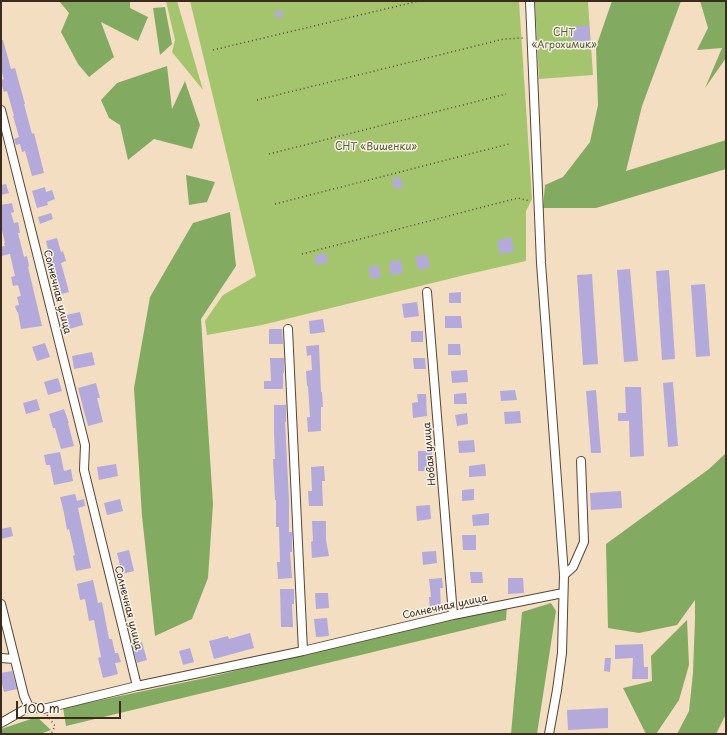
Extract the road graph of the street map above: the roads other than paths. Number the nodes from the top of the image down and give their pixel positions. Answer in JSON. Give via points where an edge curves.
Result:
{"nodes":[{"id":1,"x":530,"y":1,"type":"edge"},
{"id":2,"x":1,"y":110,"type":"edge"},
{"id":3,"x":427,"y":292,"type":"dead end"},
{"id":4,"x":288,"y":329,"type":"dead end"},
{"id":5,"x":581,"y":461,"type":"dead end"},
{"id":6,"x":564,"y":576,"type":"junction"},
{"id":7,"x":563,"y":593,"type":"junction"},
{"id":8,"x":1,"y":604,"type":"edge"},
{"id":9,"x":453,"y":615,"type":"junction"},
{"id":10,"x":303,"y":651,"type":"junction"},
{"id":11,"x":1,"y":658,"type":"edge"},
{"id":12,"x":14,"y":658,"type":"junction"},
{"id":13,"x":138,"y":686,"type":"junction"},
{"id":14,"x":29,"y":708,"type":"junction"},
{"id":15,"x":1,"y":724,"type":"edge"},
{"id":16,"x":549,"y":734,"type":"edge"}],
"edges":[{"from":1,"to":6,"type":"street","via":[[541,263]]},
{"from":2,"to":13,"type":"street","name":"Солнечная улица","via":[[85,445],[84,470]]},
{"from":3,"to":9,"type":"street","name":"Новая улица"},
{"from":4,"to":10,"type":"street"},
{"from":5,"to":6,"type":"street","via":[[584,542],[573,567]]},
{"from":6,"to":7,"type":"street"},
{"from":7,"to":9,"type":"street","name":"Солнечная улица"},
{"from":7,"to":16,"type":"street","via":[[562,652]]},
{"from":8,"to":12,"type":"street"},
{"from":9,"to":10,"type":"street","name":"Солнечная улица"},
{"from":10,"to":13,"type":"street","name":"Солнечная улица"},
{"from":11,"to":12,"type":"street"},
{"from":12,"to":14,"type":"street"},
{"from":13,"to":14,"type":"street","via":[[43,709]]},
{"from":14,"to":15,"type":"street"}]}
